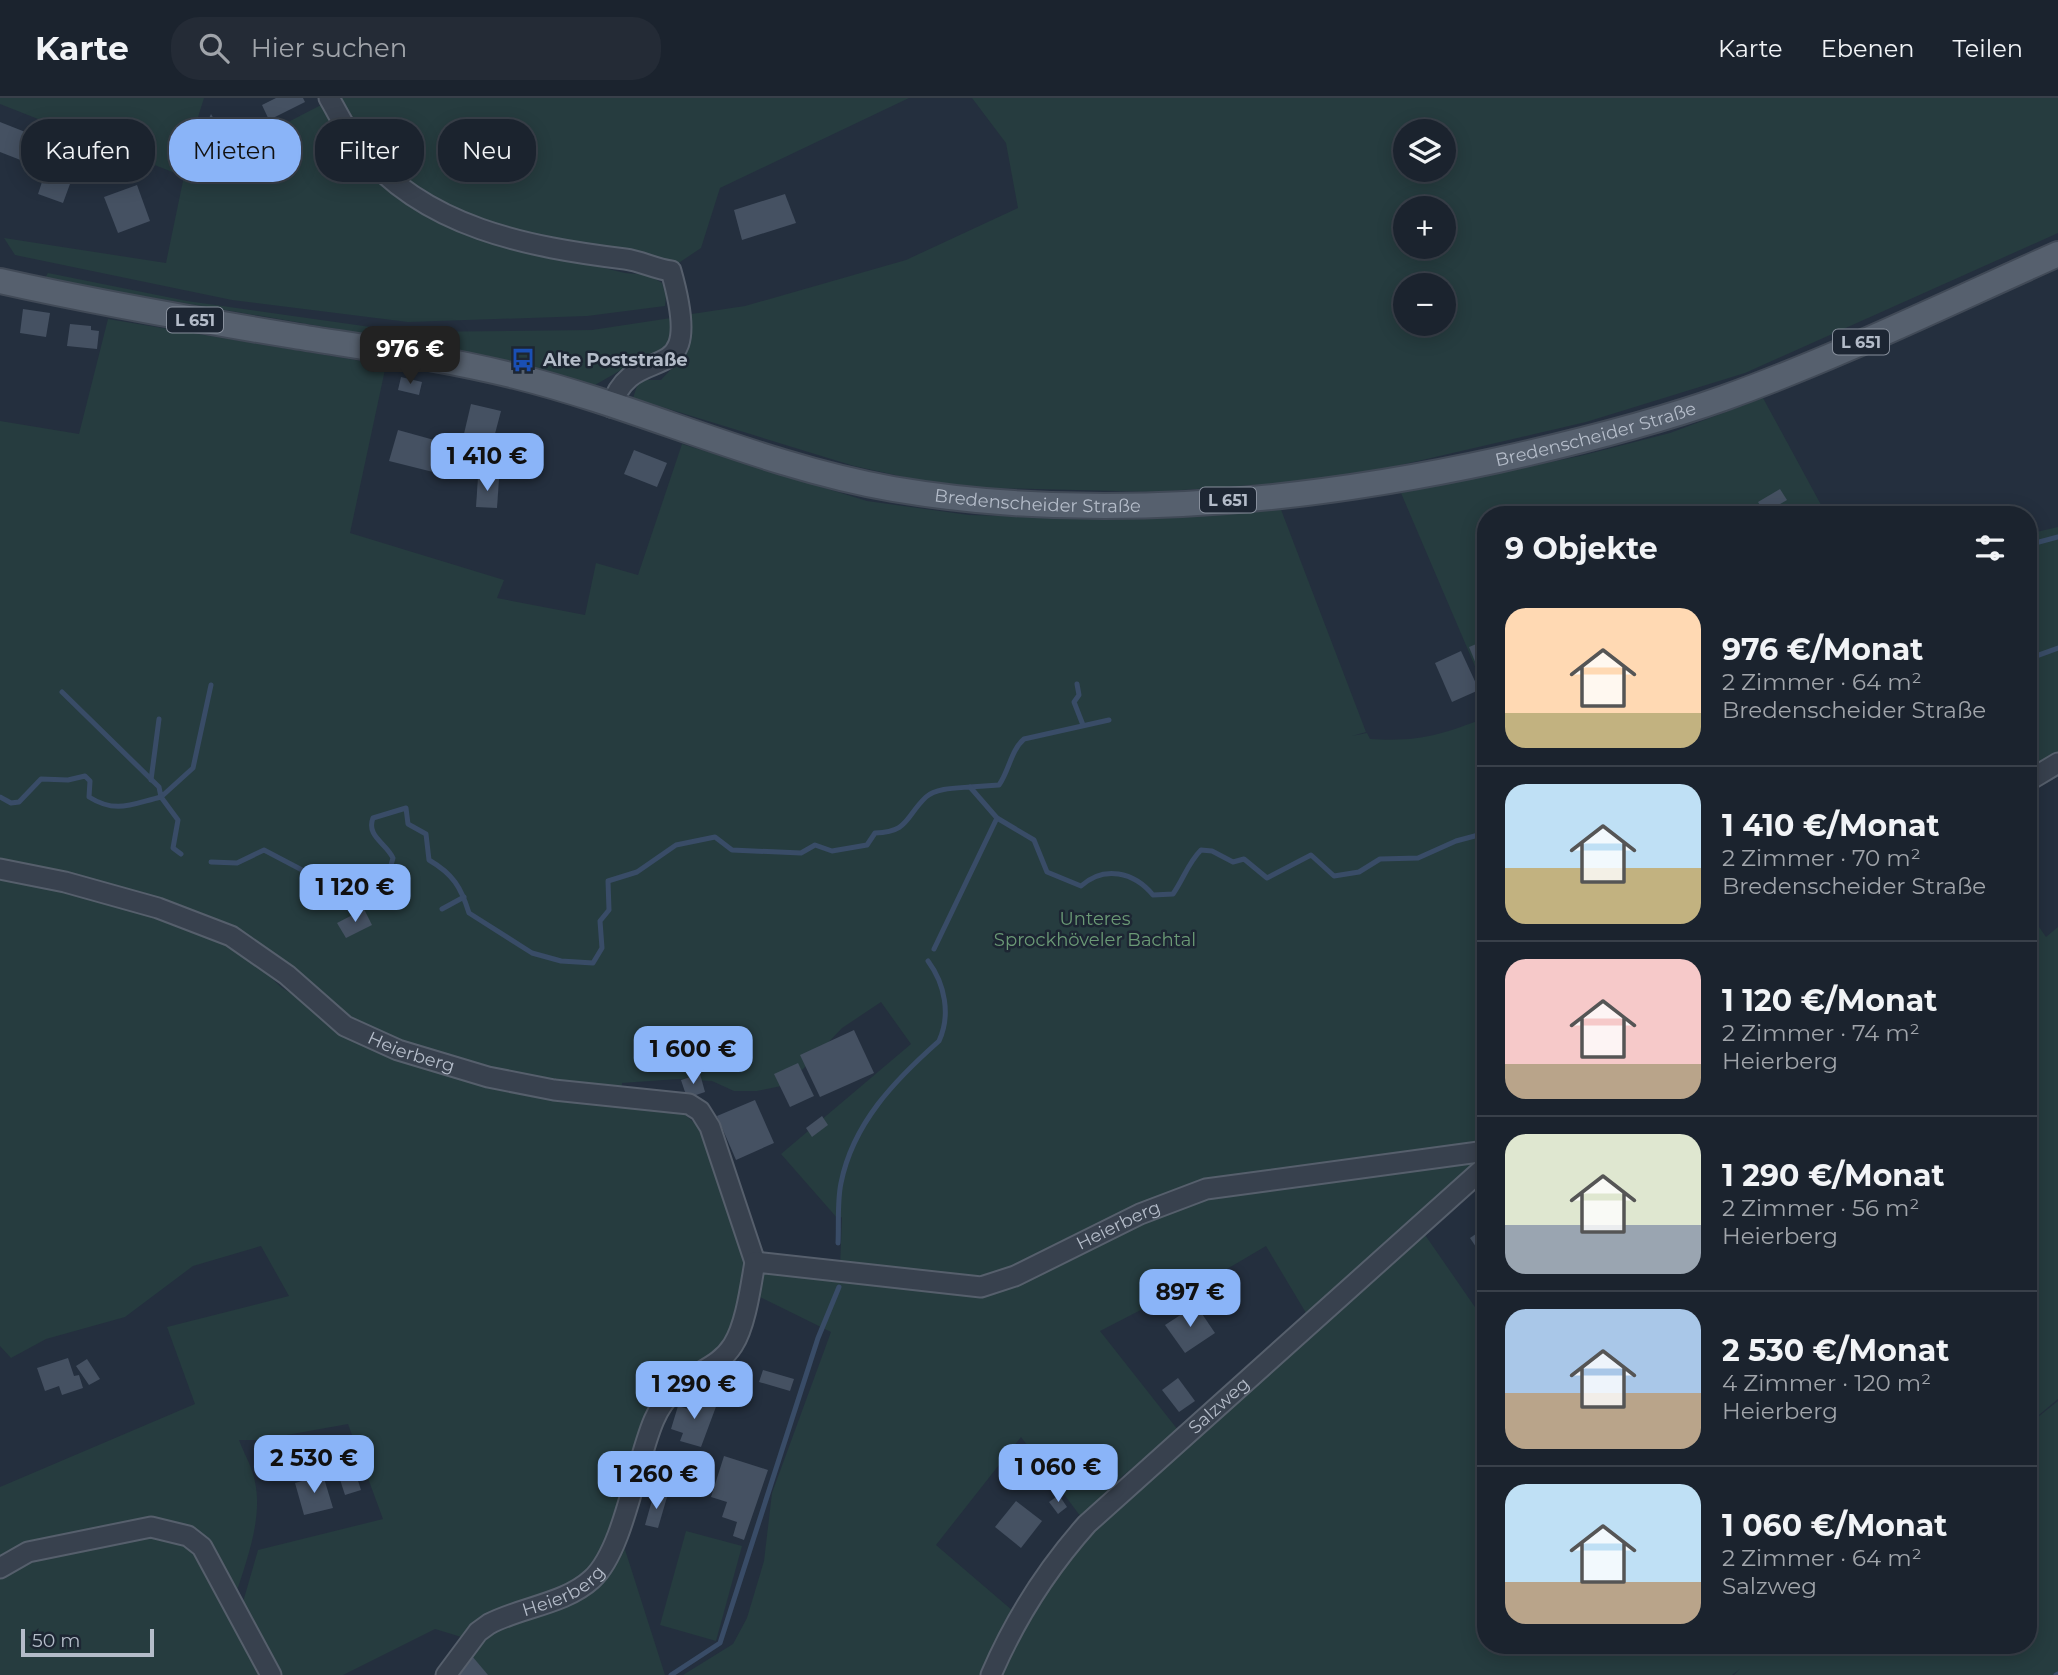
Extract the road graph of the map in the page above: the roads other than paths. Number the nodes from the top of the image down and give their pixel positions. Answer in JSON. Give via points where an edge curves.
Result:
{"nodes":[{"id":1,"x":329,"y":98,"type":"edge"},
{"id":2,"x":2058,"y":254,"type":"edge"},
{"id":3,"x":0,"y":281,"type":"edge"},
{"id":4,"x":611,"y":407,"type":"junction"},
{"id":5,"x":2058,"y":763,"type":"edge"},
{"id":6,"x":2037,"y":776,"type":"edge"},
{"id":7,"x":0,"y":869,"type":"edge"},
{"id":8,"x":1477,"y":1152,"type":"edge"},
{"id":9,"x":1477,"y":1174,"type":"edge"},
{"id":10,"x":755,"y":1262,"type":"junction"},
{"id":11,"x":0,"y":1568,"type":"edge"},
{"id":12,"x":271,"y":1675,"type":"edge"},
{"id":13,"x":446,"y":1675,"type":"edge"},
{"id":14,"x":991,"y":1675,"type":"edge"}],
"edges":[{"from":1,"to":4,"type":"street","via":[[360,149],[400,189],[432,210],[549,248],[671,271],[682,329],[676,353],[627,377]]},
{"from":2,"to":4,"type":"main road","name":"Bredenscheider Straße","number":"L 651","via":[[1770,380],[1668,417],[1557,447],[1340,490],[1078,506],[936,496],[803,469]]},
{"from":3,"to":4,"type":"main road","name":"Bredenscheider Straße","number":"L 651","via":[[490,370]]},
{"from":5,"to":6,"type":"street"},
{"from":7,"to":10,"type":"street","name":"Heierberg","via":[[158,908],[231,936],[287,975],[345,1026],[398,1050],[488,1077],[554,1090],[689,1104],[710,1126]]},
{"from":8,"to":10,"type":"street","name":"Heierberg","via":[[1206,1189],[981,1287]]},
{"from":9,"to":14,"type":"street","name":"Salzweg","via":[[1087,1524],[1016,1620]]},
{"from":10,"to":13,"type":"street","name":"Heierberg","via":[[734,1344],[679,1383],[653,1421],[631,1496],[596,1575],[574,1591],[489,1624]]},
{"from":11,"to":12,"type":"street","via":[[28,1552],[151,1527],[188,1536],[202,1547]]}]}
